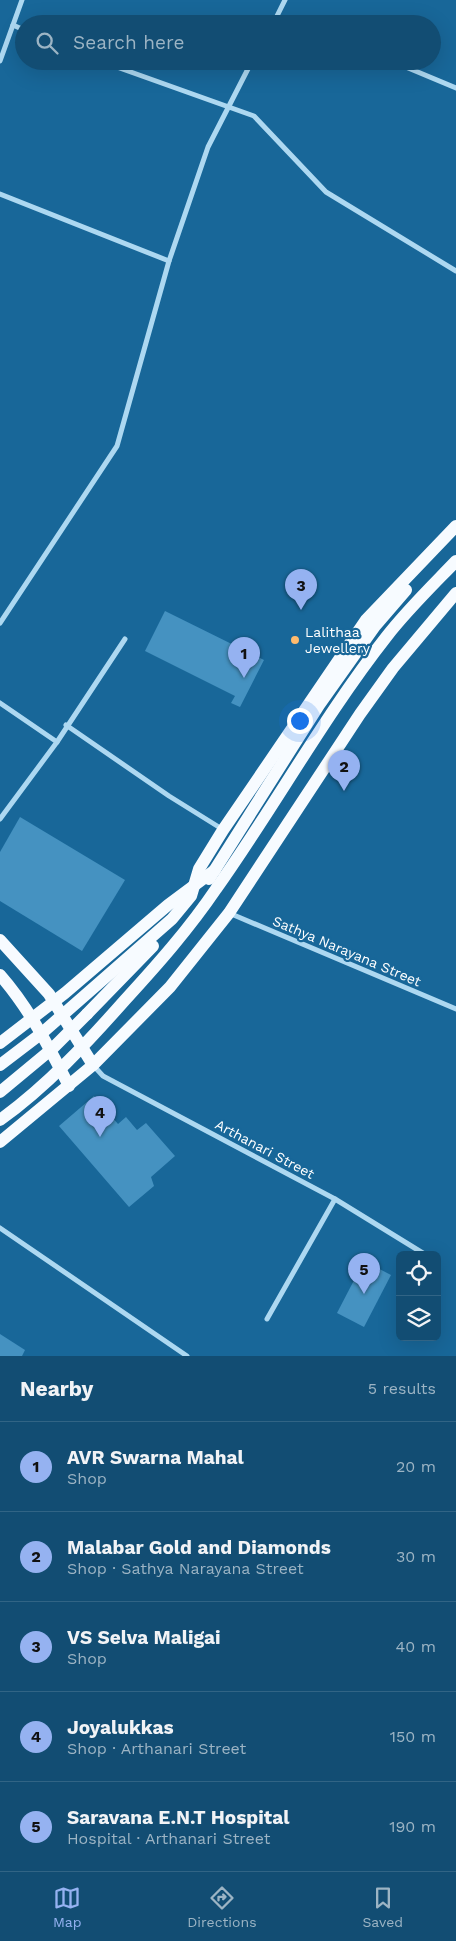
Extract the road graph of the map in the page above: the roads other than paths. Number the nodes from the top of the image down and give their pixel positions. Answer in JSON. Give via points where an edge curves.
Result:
{"nodes":[{"id":1,"x":22,"y":0,"type":"edge"},
{"id":2,"x":286,"y":0,"type":"edge"},
{"id":3,"x":17,"y":15,"type":"edge"},
{"id":4,"x":278,"y":15,"type":"edge"},
{"id":5,"x":15,"y":19,"type":"edge"},
{"id":6,"x":13,"y":25,"type":"joint"},
{"id":7,"x":0,"y":61,"type":"edge"},
{"id":8,"x":125,"y":70,"type":"edge"},
{"id":9,"x":248,"y":70,"type":"edge"},
{"id":10,"x":413,"y":70,"type":"edge"},
{"id":11,"x":456,"y":88,"type":"edge"},
{"id":12,"x":229,"y":107,"type":"junction"},
{"id":13,"x":0,"y":194,"type":"edge"},
{"id":14,"x":169,"y":261,"type":"junction"},
{"id":15,"x":456,"y":271,"type":"edge"},
{"id":16,"x":456,"y":526,"type":"edge"},
{"id":17,"x":456,"y":538,"type":"edge"},
{"id":18,"x":456,"y":561,"type":"edge"},
{"id":19,"x":455,"y":594,"type":"edge"},
{"id":20,"x":0,"y":623,"type":"edge"},
{"id":21,"x":124,"y":639,"type":"dead end"},
{"id":22,"x":0,"y":703,"type":"edge"},
{"id":23,"x":66,"y":725,"type":"junction"},
{"id":24,"x":56,"y":742,"type":"junction"},
{"id":25,"x":0,"y":820,"type":"edge"},
{"id":26,"x":223,"y":830,"type":"junction"},
{"id":27,"x":216,"y":870,"type":"junction"},
{"id":28,"x":229,"y":913,"type":"junction"},
{"id":29,"x":0,"y":940,"type":"edge"},
{"id":30,"x":0,"y":975,"type":"edge"},
{"id":31,"x":456,"y":1009,"type":"edge"},
{"id":32,"x":62,"y":1015,"type":"junction"},
{"id":33,"x":42,"y":1033,"type":"junction"},
{"id":34,"x":0,"y":1043,"type":"edge"},
{"id":35,"x":0,"y":1065,"type":"edge"},
{"id":36,"x":93,"y":1065,"type":"junction"},
{"id":37,"x":69,"y":1086,"type":"junction"},
{"id":38,"x":0,"y":1092,"type":"edge"},
{"id":39,"x":0,"y":1120,"type":"edge"},
{"id":40,"x":0,"y":1142,"type":"edge"},
{"id":41,"x":335,"y":1198,"type":"junction"},
{"id":42,"x":0,"y":1228,"type":"edge"},
{"id":43,"x":420,"y":1251,"type":"edge"},
{"id":44,"x":267,"y":1319,"type":"dead end"},
{"id":45,"x":187,"y":1356,"type":"edge"}],
"edges":[{"from":1,"to":3,"type":"street"},
{"from":2,"to":4,"type":"street"},
{"from":5,"to":6,"type":"street"},
{"from":6,"to":7,"type":"street"},
{"from":8,"to":12,"type":"street"},
{"from":9,"to":12,"type":"street"},
{"from":10,"to":11,"type":"street"},
{"from":12,"to":14,"type":"street","via":[[208,147]]},
{"from":12,"to":15,"type":"street","via":[[254,116],[326,192]]},
{"from":13,"to":14,"type":"street"},
{"from":14,"to":20,"type":"street","via":[[117,446]]},
{"from":16,"to":26,"type":"main road","via":[[366,620]]},
{"from":17,"to":27,"type":"main road","via":[[422,571],[375,626],[319,705]]},
{"from":18,"to":39,"type":"main road","bridge":true,"via":[[388,635],[360,672],[216,890],[186,930],[82,1047]]},
{"from":19,"to":28,"type":"main road","via":[[393,668],[360,714]]},
{"from":21,"to":23,"type":"street"},
{"from":22,"to":24,"type":"street"},
{"from":23,"to":24,"type":"street"},
{"from":23,"to":26,"type":"street"},
{"from":24,"to":25,"type":"street"},
{"from":26,"to":32,"type":"main road","via":[[199,869],[191,896],[172,919]]},
{"from":27,"to":34,"type":"main road","bridge":true,"via":[[168,905],[65,993]]},
{"from":27,"to":38,"type":"main road","bridge":true,"via":[[174,925],[53,1048]]},
{"from":28,"to":31,"type":"street","name":"Sathya Narayana Street"},
{"from":28,"to":36,"type":"main road","via":[[170,987]]},
{"from":29,"to":32,"type":"main road","via":[[49,994]]},
{"from":30,"to":33,"type":"main road"},
{"from":32,"to":33,"type":"main road"},
{"from":32,"to":36,"type":"main road"},
{"from":33,"to":35,"type":"main road"},
{"from":33,"to":37,"type":"main road"},
{"from":36,"to":37,"type":"main road"},
{"from":36,"to":41,"type":"street","name":"Arthanari Street","via":[[103,1076]]},
{"from":37,"to":40,"type":"main road"},
{"from":41,"to":43,"type":"street","name":"Arthanari Street"},
{"from":41,"to":44,"type":"street"},
{"from":42,"to":45,"type":"street"}]}
